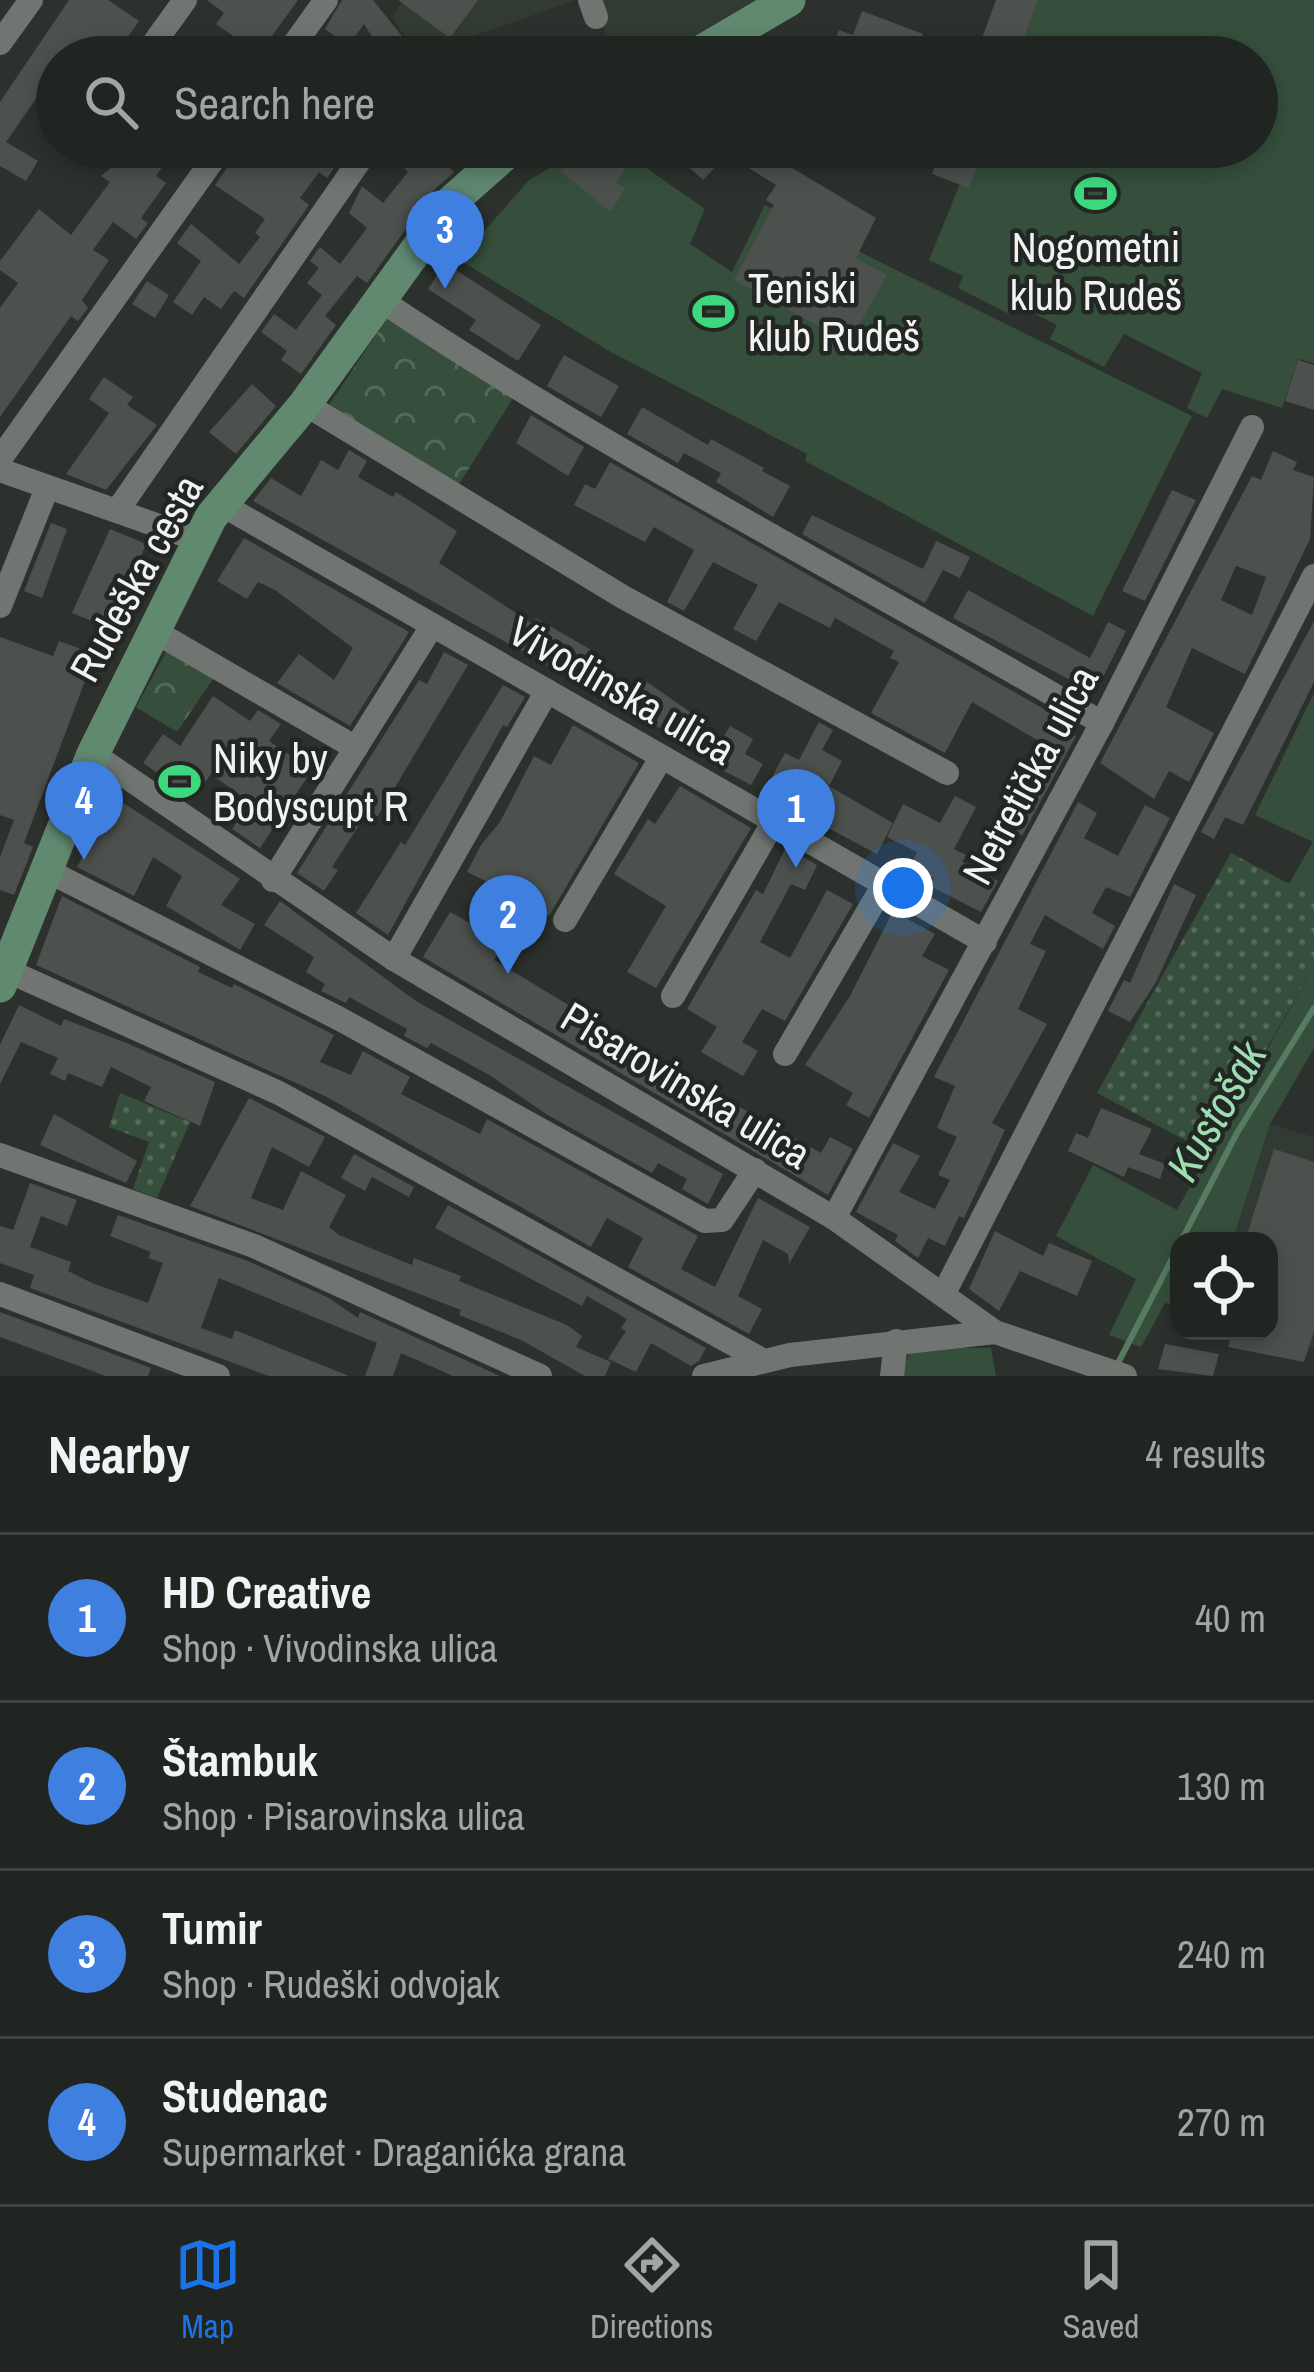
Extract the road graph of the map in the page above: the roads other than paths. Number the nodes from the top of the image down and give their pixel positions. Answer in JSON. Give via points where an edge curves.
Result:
{"nodes":[{"id":1,"x":31,"y":0,"type":"edge"},
{"id":2,"x":185,"y":0,"type":"edge"},
{"id":3,"x":326,"y":0,"type":"edge"},
{"id":4,"x":790,"y":0,"type":"edge"},
{"id":5,"x":159,"y":36,"type":"edge"},
{"id":6,"x":300,"y":36,"type":"edge"},
{"id":7,"x":728,"y":36,"type":"edge"},
{"id":8,"x":0,"y":43,"type":"edge"},
{"id":9,"x":207,"y":168,"type":"edge"},
{"id":10,"x":354,"y":168,"type":"edge"},
{"id":11,"x":489,"y":168,"type":"edge"},
{"id":12,"x":379,"y":299,"type":"junction"},
{"id":13,"x":305,"y":404,"type":"junction"},
{"id":14,"x":1252,"y":427,"type":"dead end"},
{"id":15,"x":0,"y":459,"type":"edge"},
{"id":16,"x":0,"y":470,"type":"edge"},
{"id":17,"x":47,"y":488,"type":"junction"},
{"id":18,"x":221,"y":504,"type":"junction"},
{"id":19,"x":117,"y":511,"type":"junction"},
{"id":20,"x":199,"y":539,"type":"junction"},
{"id":21,"x":1314,"y":576,"type":"edge"},
{"id":22,"x":0,"y":605,"type":"edge"},
{"id":23,"x":432,"y":626,"type":"junction"},
{"id":24,"x":154,"y":631,"type":"junction"},
{"id":25,"x":547,"y":691,"type":"junction"},
{"id":26,"x":1102,"y":723,"type":"junction"},
{"id":27,"x":356,"y":748,"type":"junction"},
{"id":28,"x":93,"y":754,"type":"junction"},
{"id":29,"x":661,"y":758,"type":"junction"},
{"id":30,"x":947,"y":773,"type":"dead end"},
{"id":31,"x":773,"y":823,"type":"junction"},
{"id":32,"x":46,"y":870,"type":"junction"},
{"id":33,"x":273,"y":880,"type":"junction"},
{"id":34,"x":883,"y":886,"type":"junction"},
{"id":35,"x":565,"y":920,"type":"dead end"},
{"id":36,"x":985,"y":942,"type":"junction"},
{"id":37,"x":394,"y":959,"type":"junction"},
{"id":38,"x":3,"y":978,"type":"edge"},
{"id":39,"x":674,"y":996,"type":"dead end"},
{"id":40,"x":785,"y":1054,"type":"dead end"},
{"id":41,"x":0,"y":1154,"type":"edge"},
{"id":42,"x":754,"y":1170,"type":"junction"},
{"id":43,"x":834,"y":1218,"type":"junction"},
{"id":44,"x":944,"y":1293,"type":"junction"},
{"id":45,"x":0,"y":1294,"type":"edge"},
{"id":46,"x":995,"y":1332,"type":"junction"},
{"id":47,"x":896,"y":1341,"type":"junction"},
{"id":48,"x":764,"y":1360,"type":"junction"},
{"id":49,"x":789,"y":1366,"type":"edge"},
{"id":50,"x":218,"y":1376,"type":"edge"},
{"id":51,"x":540,"y":1376,"type":"edge"},
{"id":52,"x":704,"y":1376,"type":"edge"},
{"id":53,"x":892,"y":1376,"type":"edge"},
{"id":54,"x":1125,"y":1376,"type":"edge"}],
"edges":[{"from":1,"to":8,"type":"street"},
{"from":2,"to":5,"type":"street"},
{"from":3,"to":6,"type":"street"},
{"from":4,"to":7,"type":"street"},
{"from":9,"to":15,"type":"street"},
{"from":10,"to":19,"type":"street"},
{"from":11,"to":12,"type":"street","name":"Rudeška cesta","via":[[451,202]]},
{"from":12,"to":13,"type":"street","name":"Rudeška cesta"},
{"from":12,"to":26,"type":"street","via":[[732,516]]},
{"from":13,"to":18,"type":"street","name":"Rudeška cesta"},
{"from":13,"to":30,"type":"street","via":[[622,597]]},
{"from":14,"to":26,"type":"street","name":"Netretička ulica"},
{"from":16,"to":17,"type":"street"},
{"from":17,"to":19,"type":"street"},
{"from":17,"to":22,"type":"street"},
{"from":18,"to":20,"type":"street","name":"Rudeška cesta"},
{"from":18,"to":23,"type":"street","name":"Vivodinska ulica"},
{"from":19,"to":20,"type":"street"},
{"from":20,"to":24,"type":"street","name":"Rudeška cesta"},
{"from":21,"to":44,"type":"street"},
{"from":23,"to":25,"type":"street","name":"Vivodinska ulica"},
{"from":23,"to":27,"type":"street"},
{"from":24,"to":27,"type":"street"},
{"from":24,"to":28,"type":"street","name":"Rudeška cesta"},
{"from":25,"to":29,"type":"street","name":"Vivodinska ulica"},
{"from":25,"to":37,"type":"street"},
{"from":26,"to":36,"type":"street","name":"Netretička ulica"},
{"from":27,"to":33,"type":"street"},
{"from":28,"to":32,"type":"street","name":"Rudeška cesta"},
{"from":28,"to":33,"type":"street","name":"Pisarovinska ulica"},
{"from":29,"to":31,"type":"street","name":"Vivodinska ulica"},
{"from":29,"to":35,"type":"street"},
{"from":31,"to":34,"type":"street","name":"Vivodinska ulica"},
{"from":31,"to":39,"type":"street"},
{"from":32,"to":38,"type":"street","name":"Rudeška cesta"},
{"from":32,"to":42,"type":"street","via":[[361,1030],[710,1223],[722,1220]]},
{"from":33,"to":37,"type":"street","name":"Pisarovinska ulica"},
{"from":34,"to":36,"type":"street","name":"Vivodinska ulica"},
{"from":34,"to":40,"type":"street"},
{"from":36,"to":43,"type":"street","name":"Netretička ulica"},
{"from":37,"to":42,"type":"street","name":"Pisarovinska ulica"},
{"from":38,"to":48,"type":"street","via":[[279,1093]]},
{"from":41,"to":51,"type":"street","via":[[254,1246]]},
{"from":42,"to":43,"type":"street","name":"Pisarovinska ulica"},
{"from":43,"to":44,"type":"street","name":"Pisarovinska ulica"},
{"from":44,"to":46,"type":"street","name":"Pisarovinska ulica"},
{"from":45,"to":50,"type":"street"},
{"from":46,"to":47,"type":"street"},
{"from":46,"to":54,"type":"street"},
{"from":47,"to":49,"type":"street"},
{"from":47,"to":53,"type":"street"},
{"from":48,"to":49,"type":"street"},
{"from":48,"to":52,"type":"street"}]}
